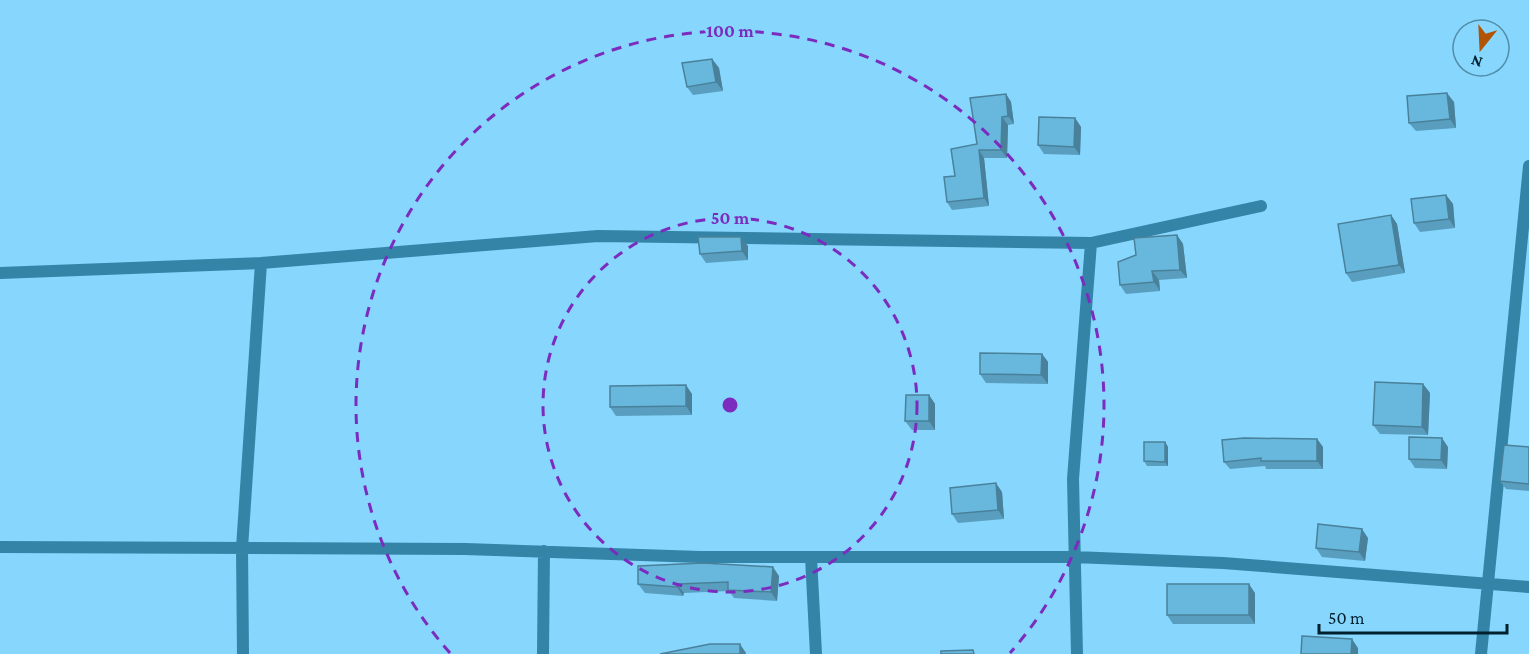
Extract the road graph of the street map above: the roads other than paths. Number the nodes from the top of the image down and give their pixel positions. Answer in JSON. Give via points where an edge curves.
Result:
{"nodes":[{"id":1,"x":1529,"y":166,"type":"edge"},
{"id":2,"x":1261,"y":207,"type":"dead end"},
{"id":3,"x":1091,"y":243,"type":"junction"},
{"id":4,"x":261,"y":263,"type":"junction"},
{"id":5,"x":0,"y":273,"type":"edge"},
{"id":6,"x":0,"y":547,"type":"edge"},
{"id":7,"x":242,"y":548,"type":"junction"},
{"id":8,"x":544,"y":552,"type":"junction"},
{"id":9,"x":811,"y":557,"type":"junction"},
{"id":10,"x":1074,"y":557,"type":"junction"},
{"id":11,"x":1487,"y":584,"type":"junction"},
{"id":12,"x":1529,"y":587,"type":"edge"},
{"id":13,"x":243,"y":654,"type":"edge"},
{"id":14,"x":543,"y":654,"type":"edge"},
{"id":15,"x":816,"y":654,"type":"edge"},
{"id":16,"x":1077,"y":654,"type":"edge"},
{"id":17,"x":1481,"y":654,"type":"edge"}],
"edges":[{"from":1,"to":11,"type":"street"},
{"from":2,"to":3,"type":"street"},
{"from":3,"to":4,"type":"street","via":[[598,236]]},
{"from":3,"to":10,"type":"street","via":[[1073,479]]},
{"from":4,"to":5,"type":"street"},
{"from":4,"to":7,"type":"street"},
{"from":6,"to":7,"type":"street"},
{"from":7,"to":8,"type":"street"},
{"from":7,"to":13,"type":"street"},
{"from":8,"to":9,"type":"street"},
{"from":8,"to":14,"type":"street"},
{"from":9,"to":10,"type":"street"},
{"from":9,"to":15,"type":"street"},
{"from":10,"to":11,"type":"street","via":[[1223,563]]},
{"from":10,"to":16,"type":"street"},
{"from":11,"to":12,"type":"street"},
{"from":11,"to":17,"type":"street"}]}
